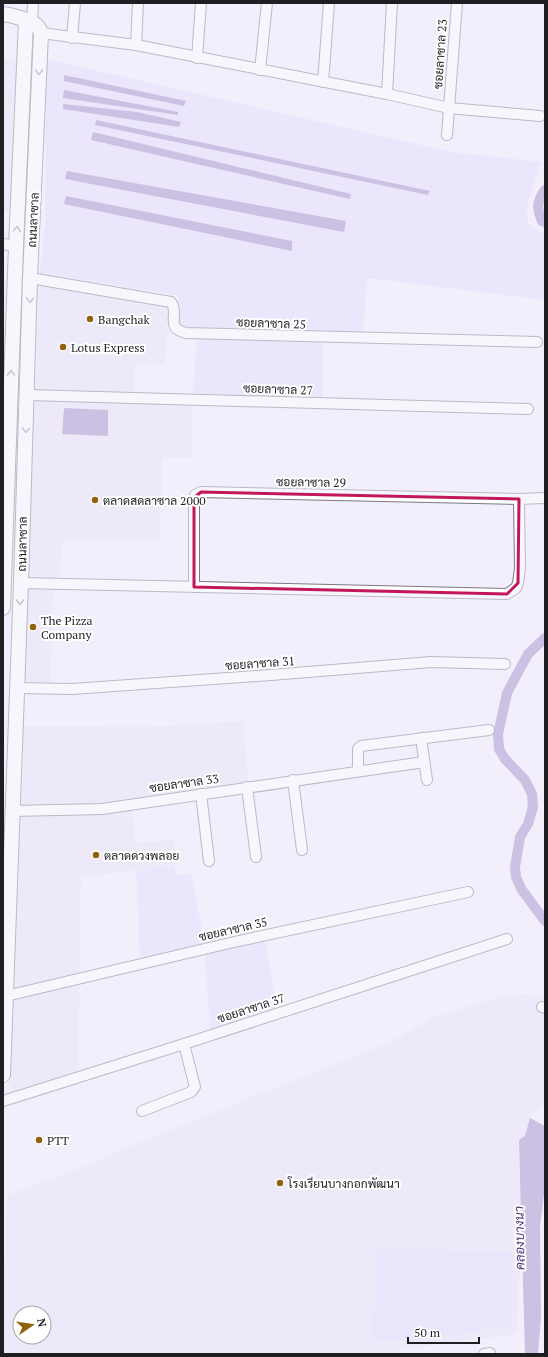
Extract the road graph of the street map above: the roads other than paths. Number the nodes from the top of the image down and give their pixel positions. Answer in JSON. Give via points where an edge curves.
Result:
{"nodes":[{"id":1,"x":33,"y":3,"type":"edge"},
{"id":2,"x":75,"y":3,"type":"edge"},
{"id":3,"x":138,"y":3,"type":"edge"},
{"id":4,"x":201,"y":3,"type":"edge"},
{"id":5,"x":267,"y":3,"type":"edge"},
{"id":6,"x":329,"y":3,"type":"edge"},
{"id":7,"x":392,"y":3,"type":"edge"},
{"id":8,"x":456,"y":3,"type":"edge"},
{"id":9,"x":3,"y":14,"type":"edge"},
{"id":10,"x":29,"y":21,"type":"junction"},
{"id":11,"x":41,"y":33,"type":"junction"},
{"id":12,"x":72,"y":38,"type":"junction"},
{"id":13,"x":136,"y":45,"type":"junction"},
{"id":14,"x":197,"y":58,"type":"junction"},
{"id":15,"x":260,"y":70,"type":"junction"},
{"id":16,"x":323,"y":82,"type":"junction"},
{"id":17,"x":387,"y":94,"type":"junction"},
{"id":18,"x":449,"y":108,"type":"junction"},
{"id":19,"x":22,"y":111,"type":"junction"},
{"id":20,"x":38,"y":111,"type":"junction"},
{"id":21,"x":540,"y":116,"type":"dead end"},
{"id":22,"x":447,"y":135,"type":"dead end"},
{"id":23,"x":9,"y":245,"type":"edge"},
{"id":24,"x":30,"y":278,"type":"junction"},
{"id":25,"x":537,"y":342,"type":"dead end"},
{"id":26,"x":7,"y":394,"type":"edge"},
{"id":27,"x":28,"y":395,"type":"junction"},
{"id":28,"x":528,"y":409,"type":"dead end"},
{"id":29,"x":5,"y":492,"type":"edge"},
{"id":30,"x":545,"y":498,"type":"edge"},
{"id":31,"x":519,"y":499,"type":"junction"},
{"id":32,"x":4,"y":556,"type":"edge"},
{"id":33,"x":21,"y":583,"type":"junction"},
{"id":34,"x":194,"y":587,"type":"junction"},
{"id":35,"x":3,"y":608,"type":"edge"},
{"id":36,"x":505,"y":664,"type":"dead end"},
{"id":37,"x":17,"y":688,"type":"junction"},
{"id":38,"x":488,"y":730,"type":"dead end"},
{"id":39,"x":421,"y":738,"type":"junction"},
{"id":40,"x":424,"y":762,"type":"junction"},
{"id":41,"x":358,"y":771,"type":"junction"},
{"id":42,"x":293,"y":780,"type":"junction"},
{"id":43,"x":427,"y":780,"type":"dead end"},
{"id":44,"x":247,"y":787,"type":"junction"},
{"id":45,"x":201,"y":794,"type":"junction"},
{"id":46,"x":8,"y":811,"type":"edge"},
{"id":47,"x":302,"y":850,"type":"dead end"},
{"id":48,"x":256,"y":857,"type":"dead end"},
{"id":49,"x":209,"y":861,"type":"dead end"},
{"id":50,"x":468,"y":892,"type":"dead end"},
{"id":51,"x":507,"y":939,"type":"dead end"},
{"id":52,"x":6,"y":996,"type":"junction"},
{"id":53,"x":184,"y":1044,"type":"junction"},
{"id":54,"x":3,"y":1075,"type":"edge"},
{"id":55,"x":3,"y":1101,"type":"edge"},
{"id":56,"x":142,"y":1111,"type":"dead end"}],
"edges":[{"from":1,"to":10,"type":"street"},
{"from":2,"to":12,"type":"street"},
{"from":3,"to":13,"type":"street"},
{"from":4,"to":14,"type":"street"},
{"from":5,"to":15,"type":"street"},
{"from":6,"to":16,"type":"street"},
{"from":7,"to":17,"type":"street"},
{"from":8,"to":18,"type":"street","name":"ซอยลาซาล 23"},
{"from":9,"to":10,"type":"street"},
{"from":10,"to":11,"type":"street","via":[[38,26]]},
{"from":10,"to":19,"type":"street","name":"ถนนลาซาล"},
{"from":11,"to":12,"type":"street","name":"ซอยลาซาล 23"},
{"from":11,"to":20,"type":"street","name":"ถนนลาซาล","one_way":true},
{"from":12,"to":13,"type":"street","name":"ซอยลาซาล 23"},
{"from":13,"to":14,"type":"street","name":"ซอยลาซาล 23"},
{"from":14,"to":15,"type":"street","name":"ซอยลาซาล 23"},
{"from":15,"to":16,"type":"street","name":"ซอยลาซาล 23"},
{"from":16,"to":17,"type":"street","name":"ซอยลาซาล 23"},
{"from":17,"to":18,"type":"street","name":"ซอยลาซาล 23"},
{"from":18,"to":21,"type":"street","name":"ซอยลาซาล 23"},
{"from":18,"to":22,"type":"street","name":"ซอยลาซาล 23"},
{"from":19,"to":20,"type":"street"},
{"from":23,"to":19,"type":"street","name":"ถนนลาซาล","one_way":true},
{"from":20,"to":24,"type":"street","name":"ถนนลาซาล"},
{"from":26,"to":23,"type":"street","name":"ถนนลาซาล","one_way":true},
{"from":24,"to":25,"type":"street","name":"ซอยลาซาล 25","via":[[170,302],[174,307],[174,327],[179,332],[186,333]]},
{"from":24,"to":27,"type":"street","name":"ถนนลาซาล","one_way":true},
{"from":26,"to":27,"type":"street"},
{"from":26,"to":29,"type":"street","name":"ถนนลาซาล"},
{"from":27,"to":28,"type":"street","name":"ซอยลาซาล 27"},
{"from":27,"to":33,"type":"street","name":"ถนนลาซาล","one_way":true},
{"from":29,"to":32,"type":"street","name":"ถนนลาซาล"},
{"from":30,"to":31,"type":"street","name":"ซอยลาซาล 29"},
{"from":31,"to":34,"type":"street","via":[[520,568],[516,588],[507,594]]},
{"from":31,"to":34,"type":"street","name":"ซอยลาซาล 29","via":[[201,492],[194,498]]},
{"from":32,"to":35,"type":"street","name":"ถนนลาซาล"},
{"from":33,"to":34,"type":"street"},
{"from":33,"to":37,"type":"street","name":"ถนนลาซาล","one_way":true},
{"from":36,"to":37,"type":"street","name":"ซอยลาซาล 31","via":[[431,662],[72,689]]},
{"from":37,"to":46,"type":"street","name":"ถนนลาซาล"},
{"from":38,"to":39,"type":"street"},
{"from":39,"to":40,"type":"street"},
{"from":39,"to":41,"type":"street","via":[[361,746],[358,749]]},
{"from":40,"to":41,"type":"street","name":"ซอยลาซาล 33"},
{"from":40,"to":43,"type":"street"},
{"from":41,"to":42,"type":"street","name":"ซอยลาซาล 33"},
{"from":42,"to":44,"type":"street","name":"ซอยลาซาล 33"},
{"from":42,"to":47,"type":"street"},
{"from":44,"to":45,"type":"street","name":"ซอยลาซาล 33"},
{"from":44,"to":48,"type":"street"},
{"from":45,"to":46,"type":"street","name":"ซอยลาซาล 33","via":[[102,809]]},
{"from":45,"to":49,"type":"street"},
{"from":46,"to":52,"type":"street","name":"ถนนลาซาล"},
{"from":50,"to":52,"type":"street","name":"ซอยลาซาล 35","via":[[234,942]]},
{"from":51,"to":53,"type":"street","name":"ซอยลาซาล 37"},
{"from":52,"to":54,"type":"street","name":"ถนนลาซาล"},
{"from":53,"to":55,"type":"street","name":"ซอยลาซาล 37"},
{"from":53,"to":56,"type":"street","via":[[194,1090]]}]}
